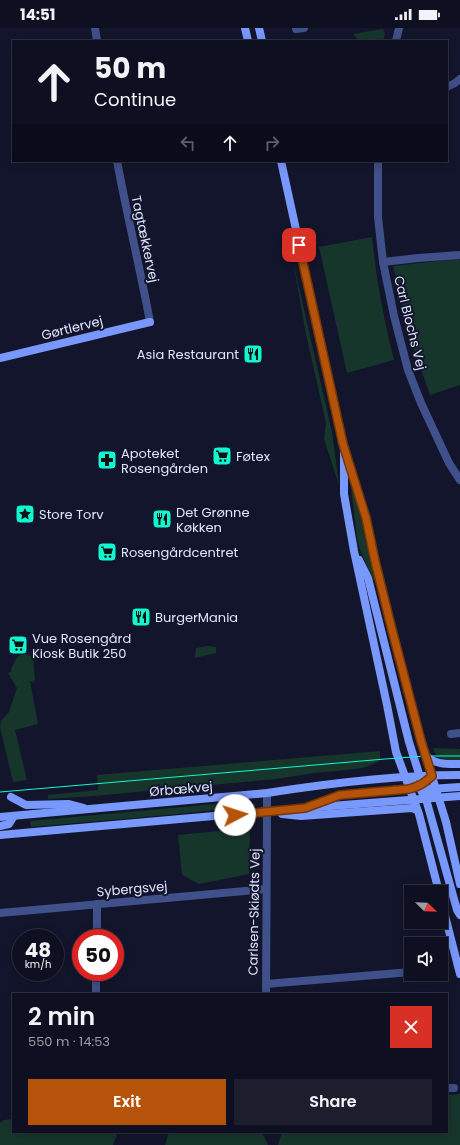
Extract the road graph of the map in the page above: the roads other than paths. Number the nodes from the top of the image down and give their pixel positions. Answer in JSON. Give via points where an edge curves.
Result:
{"nodes":[{"id":1,"x":95,"y":28,"type":"edge"},
{"id":2,"x":245,"y":28,"type":"edge"},
{"id":3,"x":259,"y":28,"type":"edge"},
{"id":4,"x":399,"y":28,"type":"edge"},
{"id":5,"x":96,"y":40,"type":"edge"},
{"id":6,"x":248,"y":40,"type":"edge"},
{"id":7,"x":262,"y":40,"type":"edge"},
{"id":8,"x":396,"y":40,"type":"edge"},
{"id":9,"x":460,"y":79,"type":"edge"},
{"id":10,"x":448,"y":87,"type":"edge"},
{"id":11,"x":117,"y":162,"type":"edge"},
{"id":12,"x":281,"y":162,"type":"edge"},
{"id":13,"x":378,"y":162,"type":"edge"},
{"id":14,"x":460,"y":255,"type":"edge"},
{"id":15,"x":383,"y":262,"type":"junction"},
{"id":16,"x":150,"y":322,"type":"joint"},
{"id":17,"x":0,"y":358,"type":"edge"},
{"id":18,"x":343,"y":444,"type":"junction"},
{"id":19,"x":460,"y":480,"type":"edge"},
{"id":20,"x":354,"y":551,"type":"junction"},
{"id":21,"x":460,"y":733,"type":"edge"},
{"id":22,"x":451,"y":734,"type":"dead end"},
{"id":23,"x":426,"y":756,"type":"junction"},
{"id":24,"x":460,"y":764,"type":"edge"},
{"id":25,"x":460,"y":775,"type":"edge"},
{"id":26,"x":404,"y":776,"type":"junction"},
{"id":27,"x":432,"y":776,"type":"junction"},
{"id":28,"x":460,"y":787,"type":"edge"},
{"id":29,"x":425,"y":788,"type":"junction"},
{"id":30,"x":409,"y":789,"type":"junction"},
{"id":31,"x":267,"y":793,"type":"junction"},
{"id":32,"x":460,"y":796,"type":"edge"},
{"id":33,"x":11,"y":797,"type":"dead end"},
{"id":34,"x":438,"y":798,"type":"junction"},
{"id":35,"x":413,"y":800,"type":"junction"},
{"id":36,"x":305,"y":808,"type":"junction"},
{"id":37,"x":93,"y":810,"type":"junction"},
{"id":38,"x":417,"y":810,"type":"junction"},
{"id":39,"x":267,"y":812,"type":"junction"},
{"id":40,"x":14,"y":816,"type":"junction"},
{"id":41,"x":0,"y":818,"type":"edge"},
{"id":42,"x":0,"y":826,"type":"edge"},
{"id":43,"x":0,"y":835,"type":"edge"},
{"id":44,"x":460,"y":884,"type":"edge"},
{"id":45,"x":437,"y":885,"type":"edge"},
{"id":46,"x":266,"y":889,"type":"junction"},
{"id":47,"x":97,"y":904,"type":"junction"},
{"id":48,"x":0,"y":913,"type":"edge"},
{"id":49,"x":460,"y":915,"type":"edge"},
{"id":50,"x":448,"y":927,"type":"edge"},
{"id":51,"x":97,"y":929,"type":"edge"},
{"id":52,"x":404,"y":973,"type":"edge"},
{"id":53,"x":460,"y":974,"type":"edge"},
{"id":54,"x":96,"y":981,"type":"edge"},
{"id":55,"x":266,"y":984,"type":"junction"},
{"id":56,"x":96,"y":993,"type":"edge"},
{"id":57,"x":266,"y":993,"type":"edge"}],
"edges":[{"from":1,"to":5,"type":"street"},
{"from":2,"to":6,"type":"main road"},
{"from":3,"to":7,"type":"main road"},
{"from":4,"to":8,"type":"street"},
{"from":9,"to":10,"type":"street"},
{"from":11,"to":16,"type":"street","name":"Tagtækkervej"},
{"from":12,"to":18,"type":"main road"},
{"from":13,"to":15,"type":"street","name":"Carl Blochs Vej","via":[[378,208]]},
{"from":14,"to":15,"type":"street"},
{"from":15,"to":19,"type":"street","name":"Carl Blochs Vej","via":[[408,370],[430,423]]},
{"from":16,"to":17,"type":"main road","name":"Gørtlervej"},
{"from":18,"to":20,"type":"main road","via":[[344,494]]},
{"from":18,"to":23,"type":"main road","via":[[366,518]]},
{"from":20,"to":26,"type":"main road","via":[[396,752]]},
{"from":20,"to":29,"type":"main road","via":[[368,578],[408,738]]},
{"from":21,"to":22,"type":"street"},
{"from":23,"to":24,"type":"main road","via":[[439,763]]},
{"from":23,"to":27,"type":"main road"},
{"from":25,"to":27,"type":"main road","name":"Ørbækvej"},
{"from":26,"to":29,"type":"main road","name":"Ørbækvej"},
{"from":26,"to":30,"type":"main road"},
{"from":26,"to":31,"type":"main road","name":"Ørbækvej"},
{"from":27,"to":29,"type":"main road"},
{"from":27,"to":29,"type":"main road","name":"Ørbækvej"},
{"from":28,"to":29,"type":"main road"},
{"from":29,"to":30,"type":"main road"},
{"from":29,"to":34,"type":"main road","name":"Ørbækvej"},
{"from":29,"to":34,"type":"main road"},
{"from":29,"to":35,"type":"main road","name":"Ørbækvej"},
{"from":29,"to":49,"type":"main road"},
{"from":30,"to":35,"type":"main road"},
{"from":30,"to":36,"type":"main road","via":[[340,795]]},
{"from":31,"to":37,"type":"main road","name":"Ørbækvej"},
{"from":31,"to":39,"type":"street","name":"Carlsen-Skiødts Vej"},
{"from":32,"to":34,"type":"main road","name":"Ørbækvej"},
{"from":33,"to":37,"type":"main road","via":[[26,805],[69,804]]},
{"from":34,"to":44,"type":"main road"},
{"from":35,"to":36,"type":"main road","name":"Ørbækvej"},
{"from":35,"to":38,"type":"main road"},
{"from":36,"to":39,"type":"main road","name":"Ørbækvej"},
{"from":37,"to":40,"type":"main road","name":"Ørbækvej"},
{"from":38,"to":39,"type":"main road","via":[[412,808],[302,816]]},
{"from":38,"to":45,"type":"main road"},
{"from":39,"to":43,"type":"main road","name":"Ørbækvej"},
{"from":39,"to":46,"type":"street","name":"Carlsen-Skiødts Vej"},
{"from":40,"to":41,"type":"main road","name":"Ørbækvej"},
{"from":40,"to":42,"type":"main road","via":[[9,824]]},
{"from":46,"to":47,"type":"street","name":"Sybergsvej"},
{"from":46,"to":55,"type":"street","name":"Carlsen-Skiødts Vej"},
{"from":47,"to":48,"type":"street","name":"Sybergsvej"},
{"from":47,"to":51,"type":"street"},
{"from":50,"to":53,"type":"main road"},
{"from":52,"to":55,"type":"street","name":"Carlsen-Skiødts Vej"},
{"from":54,"to":56,"type":"street"},
{"from":55,"to":57,"type":"street","name":"Carlsen-Skiødts Vej"}]}
